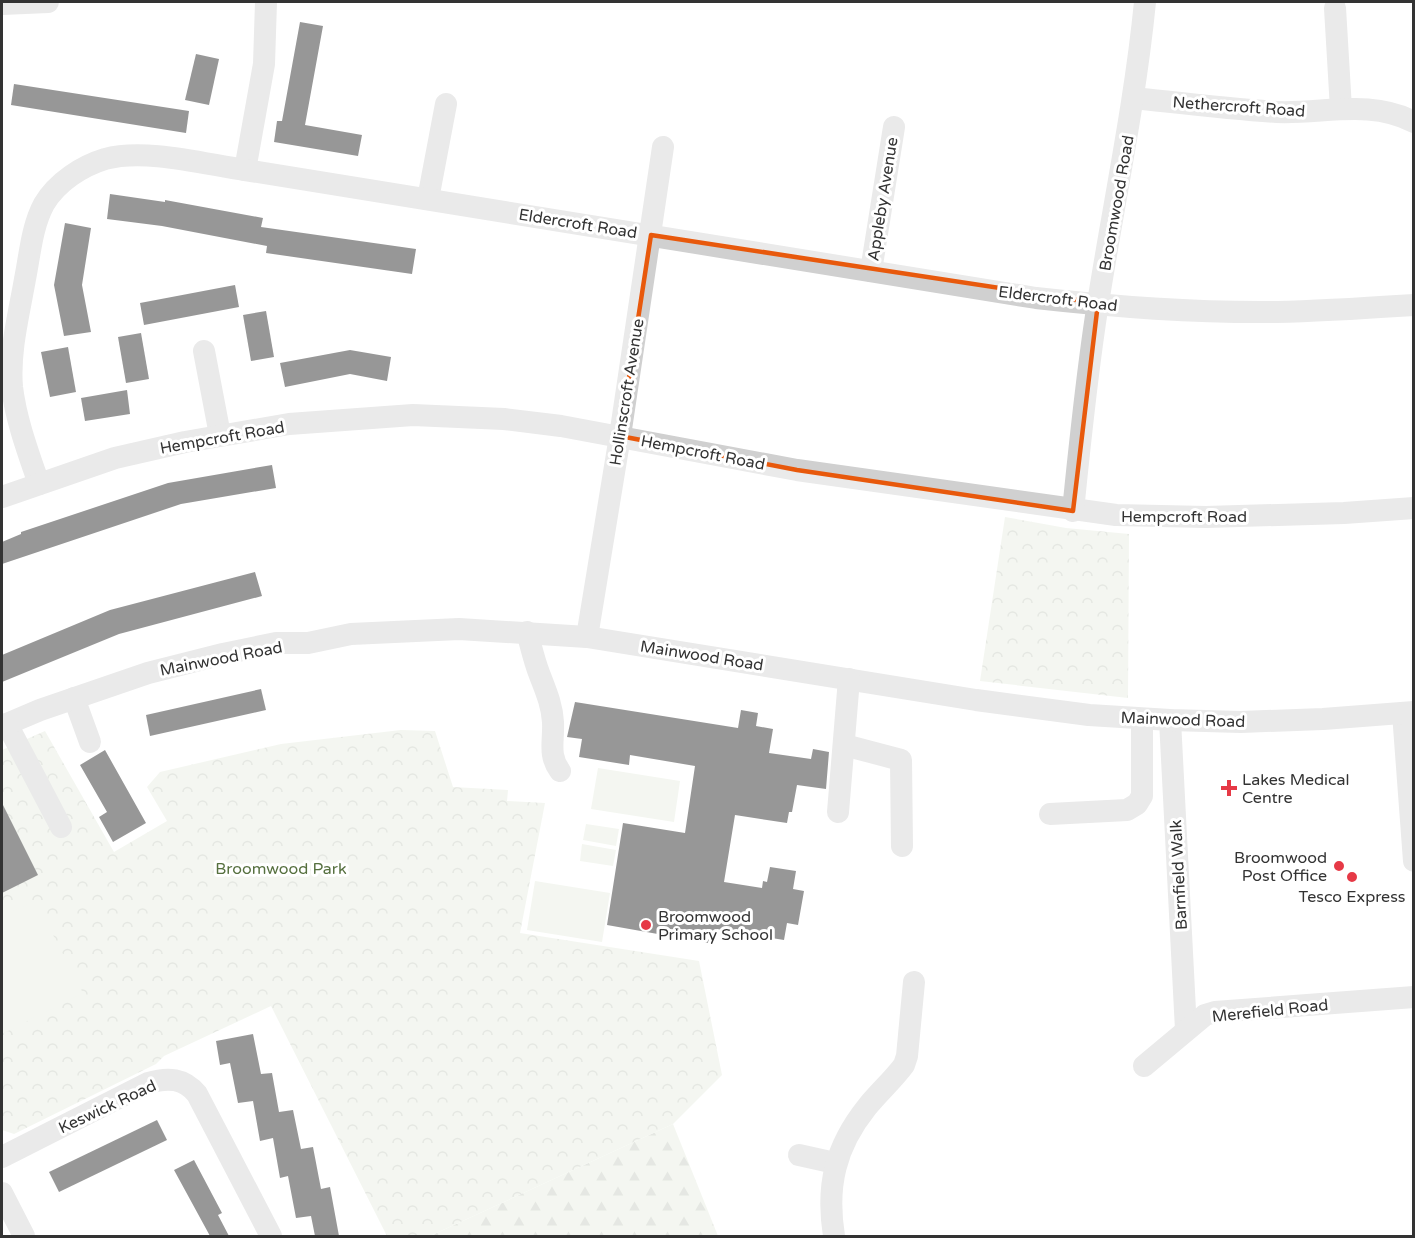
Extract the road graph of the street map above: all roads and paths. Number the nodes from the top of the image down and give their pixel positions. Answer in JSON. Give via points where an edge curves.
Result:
{"nodes":[{"id":1,"x":48,"y":2,"type":"edge"},
{"id":2,"x":266,"y":2,"type":"edge"},
{"id":3,"x":1145,"y":2,"type":"edge"},
{"id":4,"x":2,"y":4,"type":"edge"},
{"id":5,"x":1335,"y":5,"type":"edge"},
{"id":6,"x":1134,"y":98,"type":"junction"},
{"id":7,"x":447,"y":100,"type":"dead end"},
{"id":8,"x":1341,"y":109,"type":"junction"},
{"id":9,"x":1413,"y":122,"type":"edge"},
{"id":10,"x":896,"y":124,"type":"dead end"},
{"id":11,"x":664,"y":143,"type":"dead end"},
{"id":12,"x":245,"y":170,"type":"junction"},
{"id":13,"x":428,"y":199,"type":"junction"},
{"id":14,"x":651,"y":235,"type":"junction"},
{"id":15,"x":871,"y":271,"type":"junction"},
{"id":16,"x":1098,"y":303,"type":"junction"},
{"id":17,"x":1413,"y":305,"type":"edge"},
{"id":18,"x":204,"y":348,"type":"dead end"},
{"id":19,"x":220,"y":435,"type":"junction"},
{"id":20,"x":620,"y":436,"type":"junction"},
{"id":21,"x":39,"y":484,"type":"junction"},
{"id":22,"x":2,"y":497,"type":"edge"},
{"id":23,"x":1413,"y":508,"type":"edge"},
{"id":24,"x":1073,"y":511,"type":"junction"},
{"id":25,"x":527,"y":632,"type":"junction"},
{"id":26,"x":587,"y":637,"type":"junction"},
{"id":27,"x":849,"y":679,"type":"junction"},
{"id":28,"x":74,"y":698,"type":"junction"},
{"id":29,"x":1408,"y":712,"type":"edge"},
{"id":30,"x":1142,"y":719,"type":"junction"},
{"id":31,"x":1170,"y":720,"type":"junction"},
{"id":32,"x":4,"y":725,"type":"edge"},
{"id":33,"x":90,"y":742,"type":"dead end"},
{"id":34,"x":844,"y":745,"type":"junction"},
{"id":35,"x":560,"y":771,"type":"dead end"},
{"id":36,"x":838,"y":812,"type":"dead end"},
{"id":37,"x":1050,"y":814,"type":"dead end"},
{"id":38,"x":61,"y":826,"type":"dead end"},
{"id":39,"x":902,"y":846,"type":"dead end"},
{"id":40,"x":1413,"y":861,"type":"edge"},
{"id":41,"x":914,"y":982,"type":"dead end"},
{"id":42,"x":1413,"y":998,"type":"edge"},
{"id":43,"x":1186,"y":1030,"type":"junction"},
{"id":44,"x":1144,"y":1066,"type":"dead end"},
{"id":45,"x":799,"y":1155,"type":"dead end"},
{"id":46,"x":2,"y":1157,"type":"edge"},
{"id":47,"x":835,"y":1163,"type":"junction"},
{"id":48,"x":2,"y":1193,"type":"edge"},
{"id":49,"x":24,"y":1236,"type":"edge"},
{"id":50,"x":271,"y":1236,"type":"edge"},
{"id":51,"x":834,"y":1236,"type":"edge"}],
"edges":[{"from":1,"to":4,"type":"street"},
{"from":2,"to":12,"type":"street","via":[[264,64]]},
{"from":3,"to":6,"type":"street","name":"Broomwood Road"},
{"from":5,"to":8,"type":"street"},
{"from":6,"to":8,"type":"street","name":"Nethercroft Road","via":[[1277,112]]},
{"from":6,"to":16,"type":"street","name":"Broomwood Road"},
{"from":7,"to":13,"type":"street"},
{"from":8,"to":9,"type":"street","name":"Nethercroft Road","via":[[1374,109]]},
{"from":10,"to":15,"type":"street","name":"Appleby Avenue"},
{"from":11,"to":14,"type":"street","name":"Hollinscroft Avenue"},
{"from":12,"to":13,"type":"street","name":"Eldercroft Road"},
{"from":12,"to":21,"type":"street","name":"Eldercroft Road","via":[[124,155],[77,172],[45,202],[34,233],[12,362],[17,413]]},
{"from":13,"to":14,"type":"street","name":"Eldercroft Road"},
{"from":14,"to":15,"type":"street","name":"Eldercroft Road"},
{"from":14,"to":20,"type":"street","name":"Hollinscroft Avenue"},
{"from":15,"to":16,"type":"street","name":"Eldercroft Road","via":[[1036,298]]},
{"from":16,"to":17,"type":"street","name":"Eldercroft Road","via":[[1275,312]]},
{"from":16,"to":24,"type":"street","name":"Broomwood Road"},
{"from":18,"to":19,"type":"street"},
{"from":19,"to":20,"type":"street","name":"Hempcroft Road","via":[[318,421],[413,415],[504,419]]},
{"from":19,"to":21,"type":"street","name":"Hempcroft Road","via":[[115,458]]},
{"from":20,"to":24,"type":"street","name":"Hempcroft Road","via":[[797,471]]},
{"from":20,"to":26,"type":"street","name":"Hollinscroft Avenue"},
{"from":21,"to":22,"type":"street","name":"Hempcroft Road"},
{"from":23,"to":24,"type":"street","name":"Hempcroft Road","via":[[1206,518]]},
{"from":25,"to":26,"type":"street","name":"Mainwood Road"},
{"from":25,"to":28,"type":"street","name":"Mainwood Road","via":[[403,630],[276,644],[148,673]]},
{"from":25,"to":35,"type":"street","via":[[552,710],[551,749]]},
{"from":26,"to":27,"type":"street","name":"Mainwood Road"},
{"from":27,"to":30,"type":"street","name":"Mainwood Road","via":[[976,700]]},
{"from":27,"to":34,"type":"street"},
{"from":28,"to":32,"type":"street","name":"Mainwood Road"},
{"from":28,"to":33,"type":"street"},
{"from":29,"to":31,"type":"street","name":"Mainwood Road","via":[[1289,721]]},
{"from":29,"to":40,"type":"street"},
{"from":30,"to":31,"type":"street","name":"Mainwood Road"},
{"from":30,"to":37,"type":"street","via":[[1142,796],[1137,804],[1127,810]]},
{"from":31,"to":43,"type":"street","name":"Barnfield Walk"},
{"from":32,"to":38,"type":"street"},
{"from":34,"to":36,"type":"street"},
{"from":34,"to":39,"type":"street","via":[[901,759]]},
{"from":41,"to":47,"type":"street","via":[[920,1022],[904,1065],[852,1128]]},
{"from":42,"to":43,"type":"street","name":"Merefield Road","via":[[1215,1012]]},
{"from":43,"to":44,"type":"street","name":"Merefield Road"},
{"from":45,"to":47,"type":"street"},
{"from":46,"to":50,"type":"street","name":"Keswick Road","via":[[148,1083],[183,1081],[197,1094]]},
{"from":47,"to":51,"type":"street","via":[[831,1197]]},
{"from":48,"to":49,"type":"street"}]}
